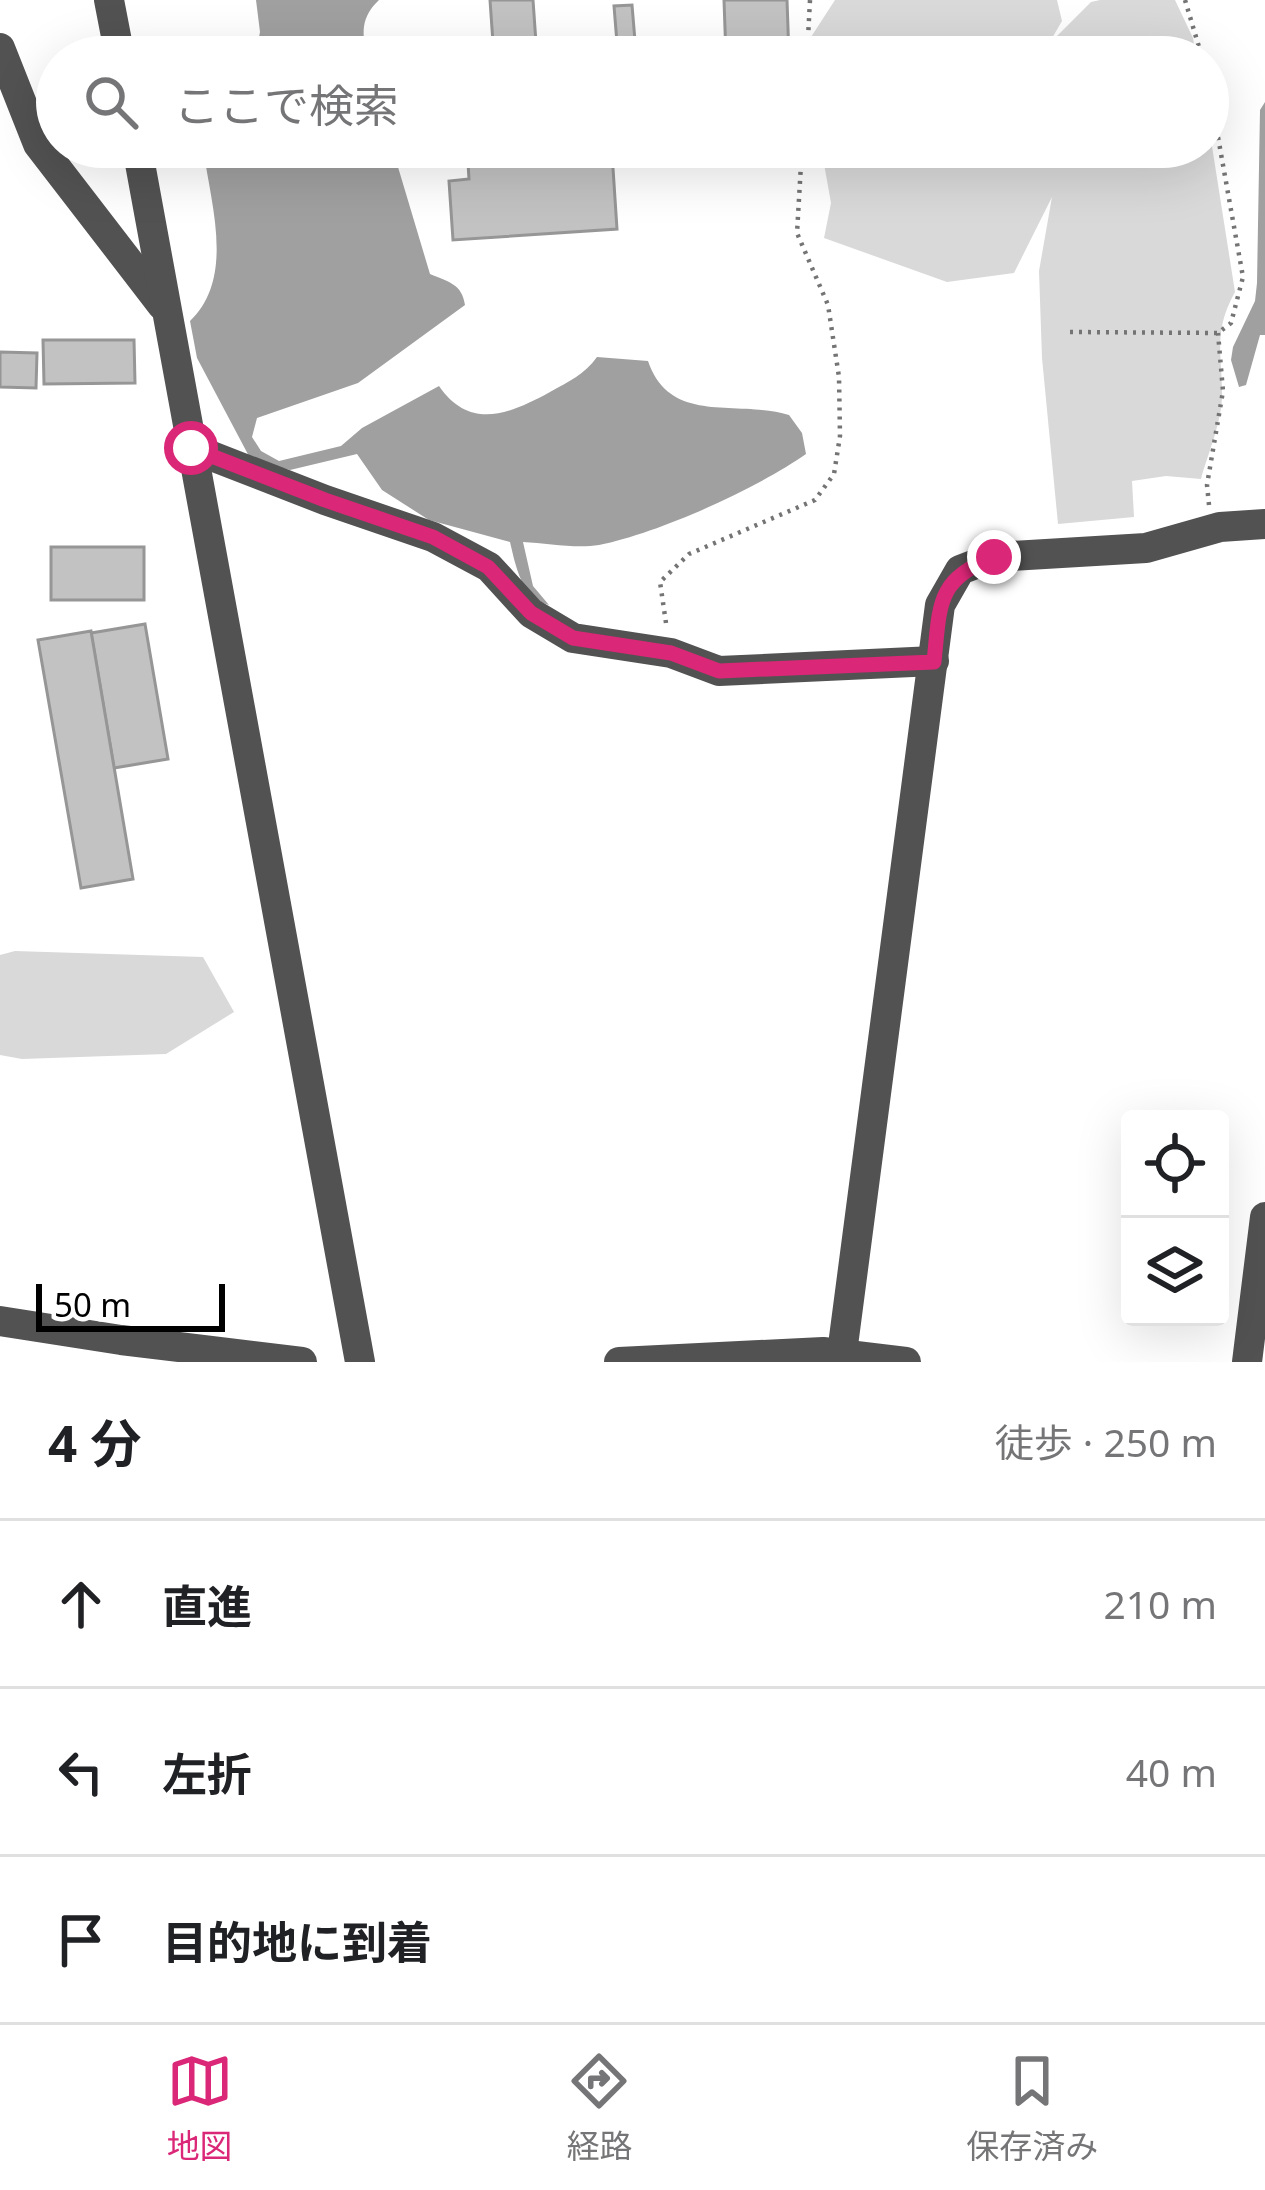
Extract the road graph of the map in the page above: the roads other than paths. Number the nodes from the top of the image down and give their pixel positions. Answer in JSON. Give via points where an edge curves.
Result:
{"nodes":[{"id":1,"x":109,"y":0,"type":"edge"},
{"id":2,"x":116,"y":36,"type":"edge"},
{"id":3,"x":0,"y":48,"type":"edge"},
{"id":4,"x":36,"y":139,"type":"edge"},
{"id":5,"x":57,"y":168,"type":"edge"},
{"id":6,"x":141,"y":168,"type":"edge"},
{"id":7,"x":167,"y":311,"type":"junction"},
{"id":8,"x":191,"y":448,"type":"junction"},
{"id":9,"x":1265,"y":524,"type":"edge"},
{"id":10,"x":934,"y":662,"type":"junction"},
{"id":11,"x":1265,"y":1217,"type":"edge"},
{"id":12,"x":0,"y":1321,"type":"edge"},
{"id":13,"x":829,"y":1356,"type":"edge"},
{"id":14,"x":302,"y":1362,"type":"edge"},
{"id":15,"x":360,"y":1362,"type":"edge"},
{"id":16,"x":619,"y":1362,"type":"edge"},
{"id":17,"x":906,"y":1362,"type":"edge"},
{"id":18,"x":1246,"y":1362,"type":"edge"}],
"edges":[{"from":1,"to":2,"type":"street"},
{"from":3,"to":4,"type":"street"},
{"from":5,"to":7,"type":"street"},
{"from":6,"to":7,"type":"street"},
{"from":7,"to":8,"type":"street"},
{"from":8,"to":10,"type":"street","via":[[433,537],[488,567],[531,613],[573,638],[671,653],[719,671]]},
{"from":8,"to":15,"type":"street"},
{"from":9,"to":10,"type":"street","via":[[1146,548],[994,557],[960,570],[940,605]]},
{"from":10,"to":13,"type":"street"},
{"from":11,"to":18,"type":"street"},
{"from":12,"to":14,"type":"street"},
{"from":13,"to":16,"type":"street"},
{"from":13,"to":17,"type":"street"}]}
